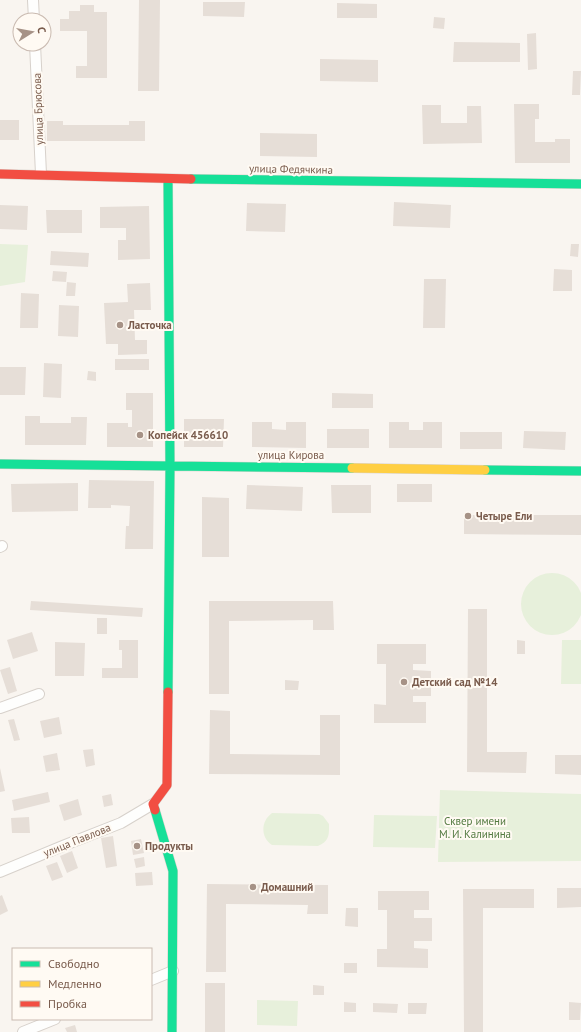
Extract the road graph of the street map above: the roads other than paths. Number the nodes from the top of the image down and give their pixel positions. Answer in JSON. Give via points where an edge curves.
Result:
{"nodes":[{"id":1,"x":33,"y":0,"type":"edge"},
{"id":2,"x":34,"y":12,"type":"edge"},
{"id":3,"x":35,"y":52,"type":"edge"},
{"id":4,"x":0,"y":174,"type":"edge"},
{"id":5,"x":41,"y":174,"type":"junction"},
{"id":6,"x":168,"y":179,"type":"junction"},
{"id":7,"x":581,"y":184,"type":"edge"},
{"id":8,"x":0,"y":464,"type":"edge"},
{"id":9,"x":170,"y":467,"type":"junction"},
{"id":10,"x":581,"y":471,"type":"edge"},
{"id":11,"x":39,"y":694,"type":"dead end"},
{"id":12,"x":0,"y":708,"type":"edge"},
{"id":13,"x":153,"y":804,"type":"junction"},
{"id":14,"x":0,"y":872,"type":"edge"},
{"id":15,"x":173,"y":971,"type":"junction"},
{"id":16,"x":152,"y":980,"type":"edge"},
{"id":17,"x":53,"y":1020,"type":"edge"},
{"id":18,"x":23,"y":1032,"type":"edge"},
{"id":19,"x":172,"y":1032,"type":"edge"}],
"edges":[{"from":1,"to":2,"type":"street"},
{"from":3,"to":5,"type":"street","name":"улица Брюсова"},
{"from":4,"to":5,"type":"street","name":"улица Федячкина"},
{"from":5,"to":6,"type":"street","name":"улица Федячкина"},
{"from":6,"to":7,"type":"street","name":"улица Федячкина"},
{"from":6,"to":9,"type":"street"},
{"from":8,"to":9,"type":"street","name":"улица Кирова"},
{"from":9,"to":10,"type":"street","name":"улица Кирова"},
{"from":9,"to":13,"type":"street","via":[[167,784]]},
{"from":11,"to":12,"type":"street"},
{"from":13,"to":14,"type":"street","name":"улица Павлова","via":[[121,823]]},
{"from":13,"to":15,"type":"street","via":[[173,871]]},
{"from":15,"to":16,"type":"street"},
{"from":15,"to":19,"type":"street"},
{"from":17,"to":18,"type":"street"}]}
